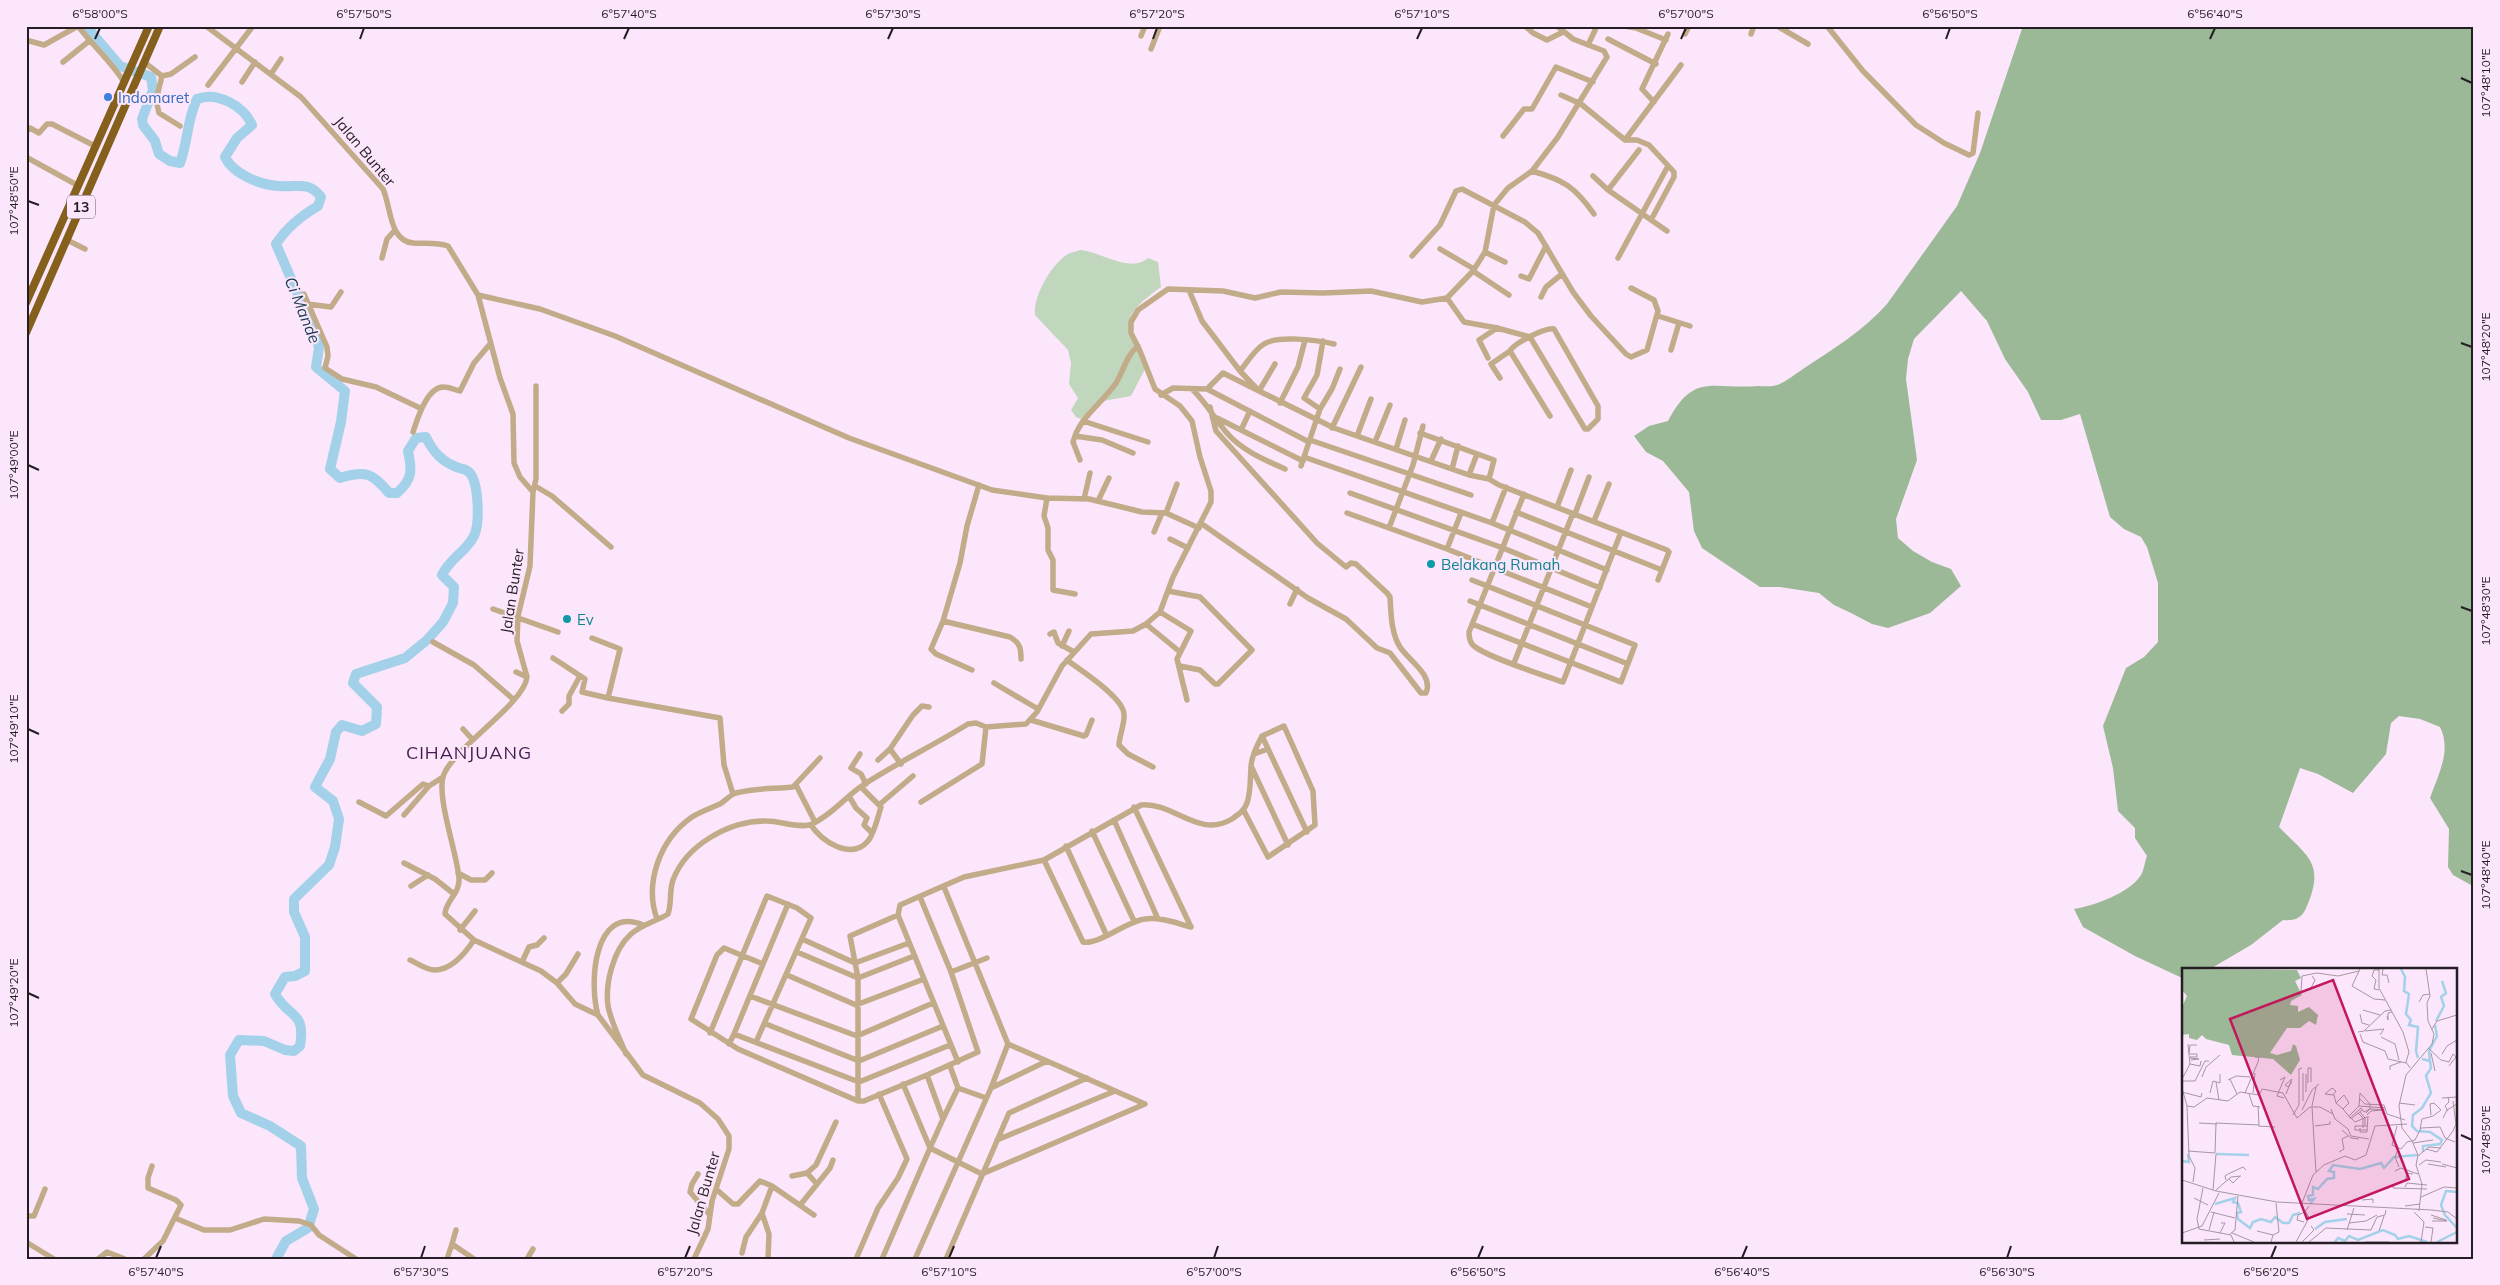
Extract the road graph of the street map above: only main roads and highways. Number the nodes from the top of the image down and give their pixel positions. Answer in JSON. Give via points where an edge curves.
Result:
{"nodes":[{"id":1,"x":149,"y":26,"type":"edge"},
{"id":2,"x":160,"y":26,"type":"edge"},
{"id":3,"x":136,"y":56,"type":"junction"},
{"id":4,"x":145,"y":61,"type":"junction"},
{"id":5,"x":121,"y":90,"type":"junction"},
{"id":6,"x":130,"y":94,"type":"junction"},
{"id":7,"x":26,"y":303,"type":"edge"},
{"id":8,"x":26,"y":333,"type":"edge"}],
"edges":[{"from":1,"to":3,"type":"highway","number":"13"},
{"from":2,"to":4,"type":"highway","number":"13"},
{"from":3,"to":4,"type":"highway"},
{"from":3,"to":5,"type":"highway","number":"13"},
{"from":4,"to":6,"type":"highway","number":"13"},
{"from":5,"to":6,"type":"highway"},
{"from":5,"to":7,"type":"highway","number":"13"},
{"from":6,"to":8,"type":"highway","number":"13"}]}
